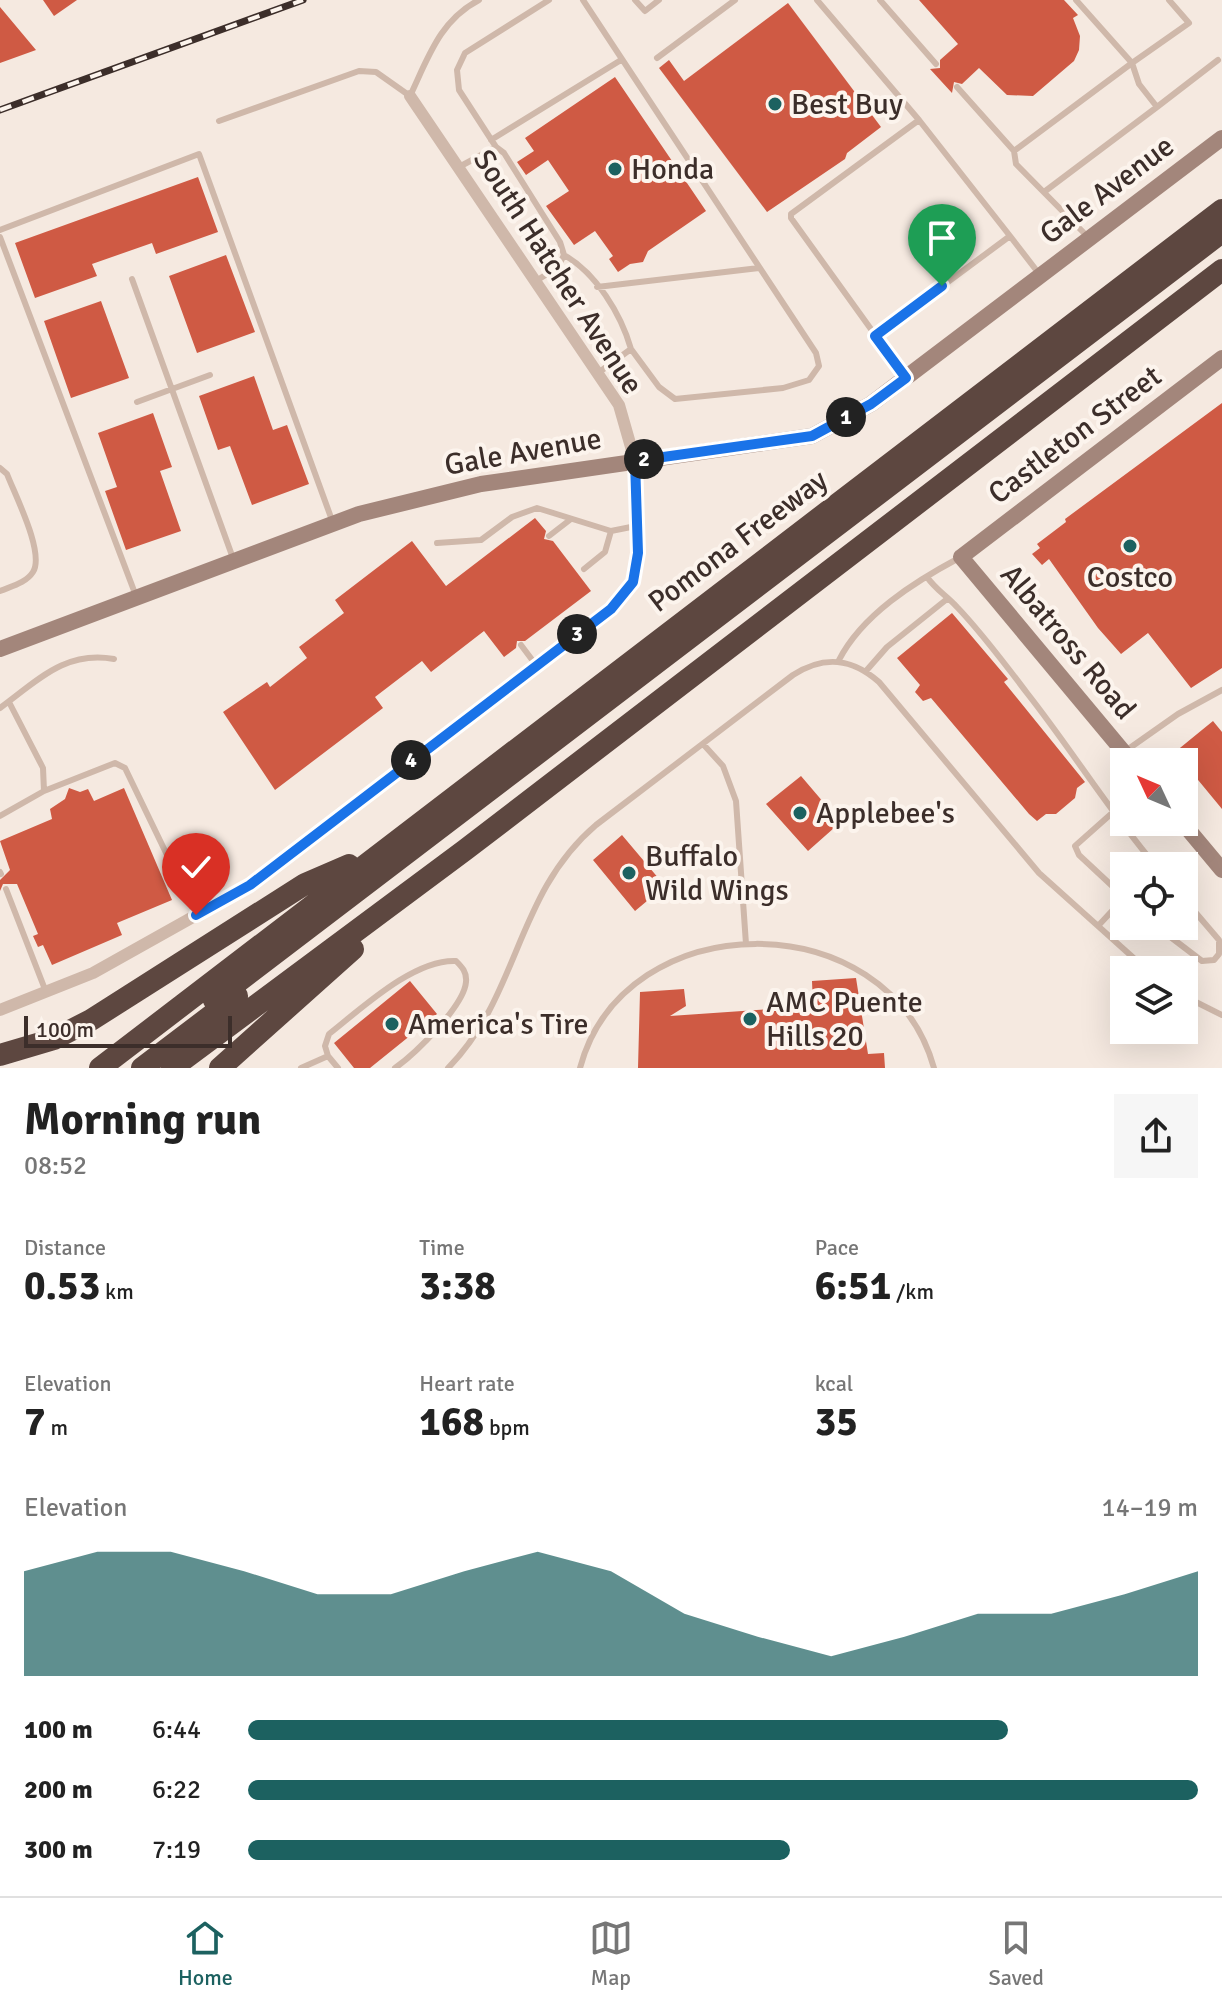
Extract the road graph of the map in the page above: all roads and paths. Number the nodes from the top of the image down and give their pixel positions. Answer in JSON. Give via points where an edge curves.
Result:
{"nodes":[{"id":1,"x":479,"y":0,"type":"edge"},
{"id":2,"x":549,"y":0,"type":"edge"},
{"id":3,"x":583,"y":0,"type":"edge"},
{"id":4,"x":635,"y":0,"type":"edge"},
{"id":5,"x":659,"y":0,"type":"edge"},
{"id":6,"x":735,"y":0,"type":"edge"},
{"id":7,"x":817,"y":0,"type":"edge"},
{"id":8,"x":880,"y":0,"type":"edge"},
{"id":9,"x":1076,"y":0,"type":"edge"},
{"id":10,"x":1169,"y":0,"type":"edge"},
{"id":11,"x":657,"y":58,"type":"dead end"},
{"id":12,"x":621,"y":60,"type":"junction"},
{"id":13,"x":1218,"y":60,"type":"dead end"},
{"id":14,"x":1132,"y":63,"type":"junction"},
{"id":15,"x":936,"y":64,"type":"dead end"},
{"id":16,"x":957,"y":87,"type":"dead end"},
{"id":17,"x":410,"y":96,"type":"junction"},
{"id":18,"x":1157,"y":107,"type":"junction"},
{"id":19,"x":919,"y":120,"type":"junction"},
{"id":20,"x":219,"y":121,"type":"dead end"},
{"id":21,"x":1222,"y":138,"type":"edge"},
{"id":22,"x":491,"y":140,"type":"junction"},
{"id":23,"x":496,"y":147,"type":"junction"},
{"id":24,"x":1014,"y":151,"type":"junction"},
{"id":25,"x":458,"y":167,"type":"junction"},
{"id":26,"x":1044,"y":192,"type":"junction"},
{"id":27,"x":1222,"y":210,"type":"edge"},
{"id":28,"x":0,"y":230,"type":"edge"},
{"id":29,"x":1222,"y":232,"type":"edge"},
{"id":30,"x":1010,"y":236,"type":"junction"},
{"id":31,"x":0,"y":237,"type":"edge"},
{"id":32,"x":1089,"y":239,"type":"junction"},
{"id":33,"x":1222,"y":244,"type":"edge"},
{"id":34,"x":564,"y":255,"type":"junction"},
{"id":35,"x":759,"y":268,"type":"junction"},
{"id":36,"x":1222,"y":270,"type":"edge"},
{"id":37,"x":1041,"y":276,"type":"junction"},
{"id":38,"x":132,"y":279,"type":"dead end"},
{"id":39,"x":536,"y":281,"type":"junction"},
{"id":40,"x":597,"y":287,"type":"junction"},
{"id":41,"x":875,"y":336,"type":"junction"},
{"id":42,"x":631,"y":349,"type":"junction"},
{"id":43,"x":1222,"y":358,"type":"edge"},
{"id":44,"x":598,"y":373,"type":"junction"},
{"id":45,"x":210,"y":375,"type":"dead end"},
{"id":46,"x":906,"y":378,"type":"junction"},
{"id":47,"x":172,"y":390,"type":"junction"},
{"id":48,"x":137,"y":402,"type":"dead end"},
{"id":49,"x":635,"y":461,"type":"junction"},
{"id":50,"x":0,"y":468,"type":"edge"},
{"id":51,"x":571,"y":519,"type":"junction"},
{"id":52,"x":333,"y":523,"type":"junction"},
{"id":53,"x":637,"y":526,"type":"junction"},
{"id":54,"x":611,"y":531,"type":"junction"},
{"id":55,"x":549,"y":536,"type":"dead end"},
{"id":56,"x":437,"y":543,"type":"dead end"},
{"id":57,"x":961,"y":557,"type":"junction"},
{"id":58,"x":234,"y":561,"type":"junction"},
{"id":59,"x":584,"y":569,"type":"dead end"},
{"id":60,"x":927,"y":577,"type":"junction"},
{"id":61,"x":0,"y":591,"type":"edge"},
{"id":62,"x":137,"y":598,"type":"junction"},
{"id":63,"x":947,"y":599,"type":"junction"},
{"id":64,"x":521,"y":645,"type":"dead end"},
{"id":65,"x":0,"y":649,"type":"edge"},
{"id":66,"x":114,"y":659,"type":"dead end"},
{"id":67,"x":839,"y":660,"type":"junction"},
{"id":68,"x":536,"y":665,"type":"junction"},
{"id":69,"x":866,"y":671,"type":"junction"},
{"id":70,"x":1222,"y":690,"type":"edge"},
{"id":71,"x":9,"y":702,"type":"junction"},
{"id":72,"x":0,"y":708,"type":"edge"},
{"id":73,"x":703,"y":744,"type":"junction"},
{"id":74,"x":1120,"y":748,"type":"edge"},
{"id":75,"x":1138,"y":748,"type":"edge"},
{"id":76,"x":44,"y":791,"type":"junction"},
{"id":77,"x":1110,"y":812,"type":"edge"},
{"id":78,"x":1110,"y":815,"type":"edge"},
{"id":79,"x":0,"y":816,"type":"edge"},
{"id":80,"x":1130,"y":836,"type":"edge"},
{"id":81,"x":1194,"y":836,"type":"edge"},
{"id":82,"x":465,"y":850,"type":"junction"},
{"id":83,"x":379,"y":852,"type":"junction"},
{"id":84,"x":1144,"y":852,"type":"edge"},
{"id":85,"x":1222,"y":870,"type":"edge"},
{"id":86,"x":1110,"y":885,"type":"edge"},
{"id":87,"x":6,"y":889,"type":"dead end"},
{"id":88,"x":1110,"y":913,"type":"edge"},
{"id":89,"x":196,"y":915,"type":"junction"},
{"id":90,"x":1198,"y":915,"type":"edge"},
{"id":91,"x":1098,"y":926,"type":"junction"},
{"id":92,"x":1174,"y":940,"type":"edge"},
{"id":93,"x":746,"y":944,"type":"junction"},
{"id":94,"x":1131,"y":956,"type":"edge"},
{"id":95,"x":46,"y":992,"type":"junction"},
{"id":96,"x":1198,"y":1003,"type":"edge"},
{"id":97,"x":0,"y":1010,"type":"edge"},
{"id":98,"x":1222,"y":1015,"type":"edge"},
{"id":99,"x":0,"y":1055,"type":"edge"},
{"id":100,"x":328,"y":1056,"type":"junction"},
{"id":101,"x":100,"y":1068,"type":"edge"},
{"id":102,"x":125,"y":1068,"type":"edge"},
{"id":103,"x":142,"y":1068,"type":"edge"},
{"id":104,"x":172,"y":1068,"type":"edge"},
{"id":105,"x":220,"y":1068,"type":"edge"},
{"id":106,"x":301,"y":1068,"type":"edge"},
{"id":107,"x":338,"y":1068,"type":"edge"},
{"id":108,"x":395,"y":1068,"type":"edge"},
{"id":109,"x":448,"y":1068,"type":"edge"},
{"id":110,"x":580,"y":1068,"type":"edge"},
{"id":111,"x":934,"y":1068,"type":"edge"}],
"edges":[{"from":1,"to":17,"type":"lane","via":[[444,28]]},
{"from":2,"to":22,"type":"lane","via":[[465,53],[457,70],[459,90]]},
{"from":3,"to":12,"type":"lane"},
{"from":4,"to":5,"type":"lane","via":[[645,11]]},
{"from":6,"to":11,"type":"lane"},
{"from":7,"to":19,"type":"lane"},
{"from":8,"to":15,"type":"lane"},
{"from":9,"to":14,"type":"lane"},
{"from":10,"to":14,"type":"lane","via":[[1189,23]]},
{"from":12,"to":22,"type":"lane"},
{"from":12,"to":35,"type":"lane"},
{"from":13,"to":18,"type":"lane"},
{"from":14,"to":18,"type":"lane","via":[[1139,84]]},
{"from":14,"to":24,"type":"lane"},
{"from":16,"to":24,"type":"lane"},
{"from":17,"to":20,"type":"lane","via":[[376,72],[359,71]]},
{"from":17,"to":25,"type":"street","name":"South Hatcher Avenue"},
{"from":18,"to":26,"type":"lane"},
{"from":19,"to":30,"type":"lane"},
{"from":19,"to":41,"type":"lane","via":[[791,214]]},
{"from":21,"to":32,"type":"main road","name":"Gale Avenue"},
{"from":22,"to":23,"type":"lane"},
{"from":23,"to":25,"type":"lane"},
{"from":23,"to":34,"type":"lane"},
{"from":24,"to":26,"type":"lane","via":[[1016,164]]},
{"from":25,"to":39,"type":"street","name":"South Hatcher Avenue"},
{"from":26,"to":32,"type":"lane"},
{"from":27,"to":83,"type":"highway","name":"Pomona Freeway"},
{"from":28,"to":52,"type":"lane","via":[[199,154]]},
{"from":29,"to":102,"type":"highway"},
{"from":30,"to":37,"type":"lane"},
{"from":30,"to":41,"type":"lane"},
{"from":31,"to":62,"type":"lane"},
{"from":32,"to":37,"type":"main road","name":"Gale Avenue"},
{"from":33,"to":103,"type":"highway"},
{"from":34,"to":39,"type":"lane","via":[[558,267]]},
{"from":34,"to":40,"type":"lane","via":[[582,265]]},
{"from":35,"to":40,"type":"lane"},
{"from":35,"to":42,"type":"lane","via":[[816,353],[819,366],[809,380],[783,388],[675,399],[659,387]]},
{"from":36,"to":82,"type":"highway"},
{"from":37,"to":46,"type":"main road","name":"Gale Avenue"},
{"from":38,"to":47,"type":"lane"},
{"from":39,"to":44,"type":"street","name":"South Hatcher Avenue"},
{"from":40,"to":42,"type":"lane","via":[[624,325]]},
{"from":41,"to":46,"type":"lane"},
{"from":42,"to":44,"type":"lane"},
{"from":43,"to":57,"type":"main road","name":"Castleton Street"},
{"from":44,"to":49,"type":"street","name":"South Hatcher Avenue","via":[[619,405]]},
{"from":45,"to":47,"type":"lane"},
{"from":46,"to":49,"type":"main road","name":"Gale Avenue","via":[[812,436]]},
{"from":47,"to":48,"type":"lane"},
{"from":47,"to":58,"type":"lane"},
{"from":49,"to":52,"type":"main road","name":"Gale Avenue","via":[[481,484]]},
{"from":49,"to":53,"type":"street","name":"South Hatcher Avenue"},
{"from":50,"to":61,"type":"lane","via":[[7,474],[38,555],[35,570],[25,581]]},
{"from":51,"to":54,"type":"lane"},
{"from":51,"to":55,"type":"lane"},
{"from":51,"to":56,"type":"lane","via":[[537,508],[512,517],[481,540]]},
{"from":52,"to":58,"type":"main road","name":"Gale Avenue"},
{"from":53,"to":54,"type":"lane"},
{"from":53,"to":68,"type":"street","name":"South Hatcher Avenue","via":[[633,582],[611,609]]},
{"from":54,"to":59,"type":"lane","via":[[605,552]]},
{"from":57,"to":60,"type":"lane"},
{"from":57,"to":74,"type":"main road","name":"Albatross Road"},
{"from":58,"to":62,"type":"main road","name":"Gale Avenue"},
{"from":60,"to":63,"type":"lane"},
{"from":60,"to":67,"type":"lane","via":[[855,632]]},
{"from":62,"to":65,"type":"main road","name":"Gale Avenue"},
{"from":63,"to":69,"type":"lane"},
{"from":63,"to":77,"type":"lane","via":[[1027,692]]},
{"from":64,"to":68,"type":"lane"},
{"from":66,"to":71,"type":"lane","via":[[90,654],[58,665]]},
{"from":67,"to":69,"type":"lane"},
{"from":67,"to":73,"type":"lane","via":[[806,667]]},
{"from":68,"to":89,"type":"street","name":"South Hatcher Avenue","via":[[250,885]]},
{"from":69,"to":91,"type":"lane","via":[[1031,864]]},
{"from":70,"to":75,"type":"lane","via":[[1178,714]]},
{"from":71,"to":72,"type":"lane"},
{"from":71,"to":76,"type":"lane","via":[[43,768]]},
{"from":73,"to":93,"type":"lane","via":[[723,766],[736,801]]},
{"from":73,"to":109,"type":"lane","via":[[596,825],[559,864],[526,922],[484,1024]]},
{"from":76,"to":79,"type":"lane"},
{"from":76,"to":89,"type":"lane","via":[[115,763],[125,768]]},
{"from":78,"to":86,"type":"lane","via":[[1075,846]]},
{"from":80,"to":84,"type":"lane"},
{"from":81,"to":85,"type":"main road"},
{"from":82,"to":104,"type":"highway"},
{"from":82,"to":105,"type":"highway"},
{"from":83,"to":99,"type":"highway","via":[[305,884],[91,1020],[54,1039]]},
{"from":83,"to":101,"type":"highway","name":"Pomona Freeway"},
{"from":87,"to":95,"type":"lane"},
{"from":88,"to":91,"type":"lane"},
{"from":89,"to":95,"type":"street","name":"South Hatcher Avenue","via":[[93,973]]},
{"from":90,"to":92,"type":"lane","via":[[1219,940],[1214,960],[1202,961]]},
{"from":91,"to":94,"type":"lane"},
{"from":93,"to":110,"type":"lane","via":[[684,958],[636,985],[599,1024]]},
{"from":93,"to":111,"type":"lane","via":[[811,950],[868,974],[911,1015]]},
{"from":95,"to":97,"type":"street","name":"South Hatcher Avenue"},
{"from":96,"to":98,"type":"lane"},
{"from":100,"to":106,"type":"lane"},
{"from":100,"to":107,"type":"lane"},
{"from":100,"to":108,"type":"lane","via":[[329,1034],[402,977],[440,960],[456,961],[465,971],[466,985],[440,1028]]}]}
